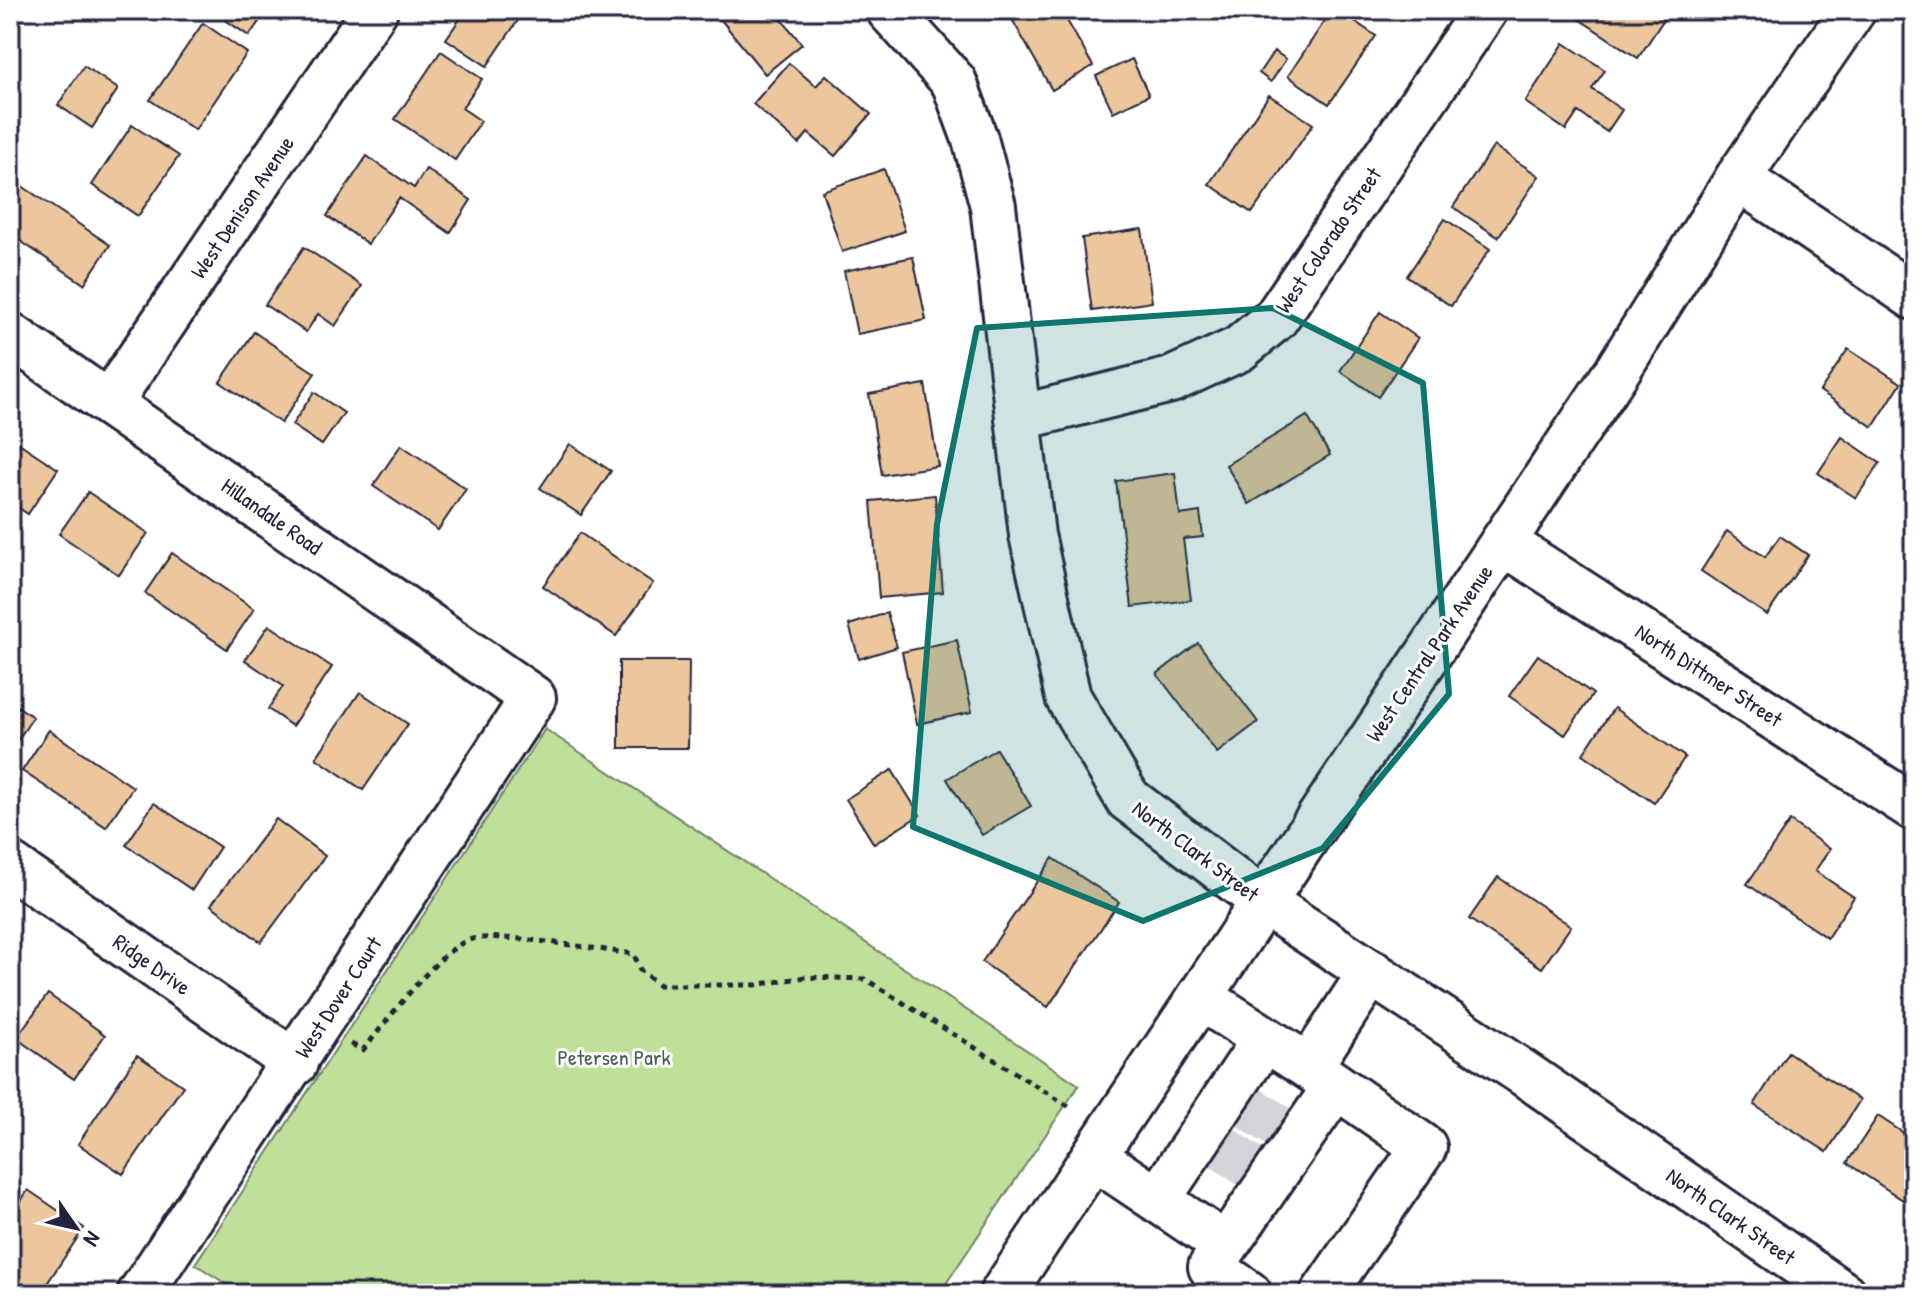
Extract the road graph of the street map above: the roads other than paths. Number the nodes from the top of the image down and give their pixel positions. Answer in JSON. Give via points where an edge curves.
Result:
{"nodes":[{"id":1,"x":375,"y":10,"type":"edge"},
{"id":2,"x":1485,"y":10,"type":"edge"},
{"id":3,"x":1853,"y":10,"type":"edge"},
{"id":4,"x":891,"y":11,"type":"edge"},
{"id":5,"x":1738,"y":178,"type":"junction"},
{"id":6,"x":1914,"y":297,"type":"edge"},
{"id":7,"x":10,"y":335,"type":"edge"},
{"id":8,"x":109,"y":403,"type":"junction"},
{"id":9,"x":1018,"y":418,"type":"junction"},
{"id":10,"x":1503,"y":542,"type":"junction"},
{"id":11,"x":533,"y":698,"type":"joint"},
{"id":12,"x":1914,"y":808,"type":"edge"},
{"id":13,"x":10,"y":865,"type":"edge"},
{"id":14,"x":1264,"y":902,"type":"junction"},
{"id":15,"x":1371,"y":972,"type":"junction"},
{"id":16,"x":1200,"y":997,"type":"junction"},
{"id":17,"x":1265,"y":1039,"type":"junction"},
{"id":18,"x":306,"y":1046,"type":"junction"},
{"id":19,"x":1322,"y":1077,"type":"junction"},
{"id":20,"x":1264,"y":1117,"type":"junction"},
{"id":21,"x":1094,"y":1157,"type":"junction"},
{"id":22,"x":1237,"y":1158,"type":"junction"},
{"id":23,"x":1158,"y":1199,"type":"junction"},
{"id":24,"x":1225,"y":1245,"type":"junction"},
{"id":25,"x":140,"y":1294,"type":"edge"},
{"id":26,"x":1002,"y":1294,"type":"edge"},
{"id":27,"x":1249,"y":1294,"type":"edge"},
{"id":28,"x":1323,"y":1294,"type":"edge"},
{"id":29,"x":1843,"y":1294,"type":"edge"}],
"edges":[{"from":1,"to":8,"type":"street","name":"West Denison Avenue"},
{"from":2,"to":9,"type":"street","name":"West Colorado Street","via":[[1276,318],[1239,349],[1171,380]]},
{"from":3,"to":5,"type":"street","name":"West Central Park Avenue"},
{"from":4,"to":9,"type":"street","name":"North Clark Street","via":[[954,82],[975,139],[993,206]]},
{"from":5,"to":6,"type":"street"},
{"from":5,"to":10,"type":"street","name":"West Central Park Avenue"},
{"from":7,"to":8,"type":"street","name":"Hillandale Road"},
{"from":8,"to":11,"type":"street","name":"Hillandale Road"},
{"from":9,"to":14,"type":"street","name":"North Clark Street","via":[[1032,535],[1068,697],[1128,799]]},
{"from":10,"to":12,"type":"street","name":"North Dittmer Street"},
{"from":10,"to":14,"type":"street","name":"West Central Park Avenue"},
{"from":11,"to":18,"type":"street","name":"West Dover Court"},
{"from":13,"to":18,"type":"street","name":"Ridge Drive"},
{"from":14,"to":15,"type":"street","name":"North Clark Street"},
{"from":14,"to":16,"type":"street","name":"West Central Park Avenue"},
{"from":15,"to":19,"type":"street"},
{"from":15,"to":29,"type":"street","name":"North Clark Street"},
{"from":16,"to":17,"type":"street"},
{"from":16,"to":21,"type":"street","name":"West Central Park Avenue"},
{"from":17,"to":19,"type":"street"},
{"from":17,"to":20,"type":"street"},
{"from":18,"to":25,"type":"street","name":"West Dover Court"},
{"from":19,"to":20,"type":"street"},
{"from":19,"to":28,"type":"street","via":[[1424,1147]]},
{"from":20,"to":22,"type":"street"},
{"from":20,"to":22,"type":"street"},
{"from":21,"to":23,"type":"street"},
{"from":21,"to":26,"type":"street","name":"West Central Park Avenue"},
{"from":22,"to":23,"type":"street"},
{"from":22,"to":24,"type":"street"},
{"from":23,"to":24,"type":"street"},
{"from":24,"to":27,"type":"street","via":[[1211,1267]]}]}
